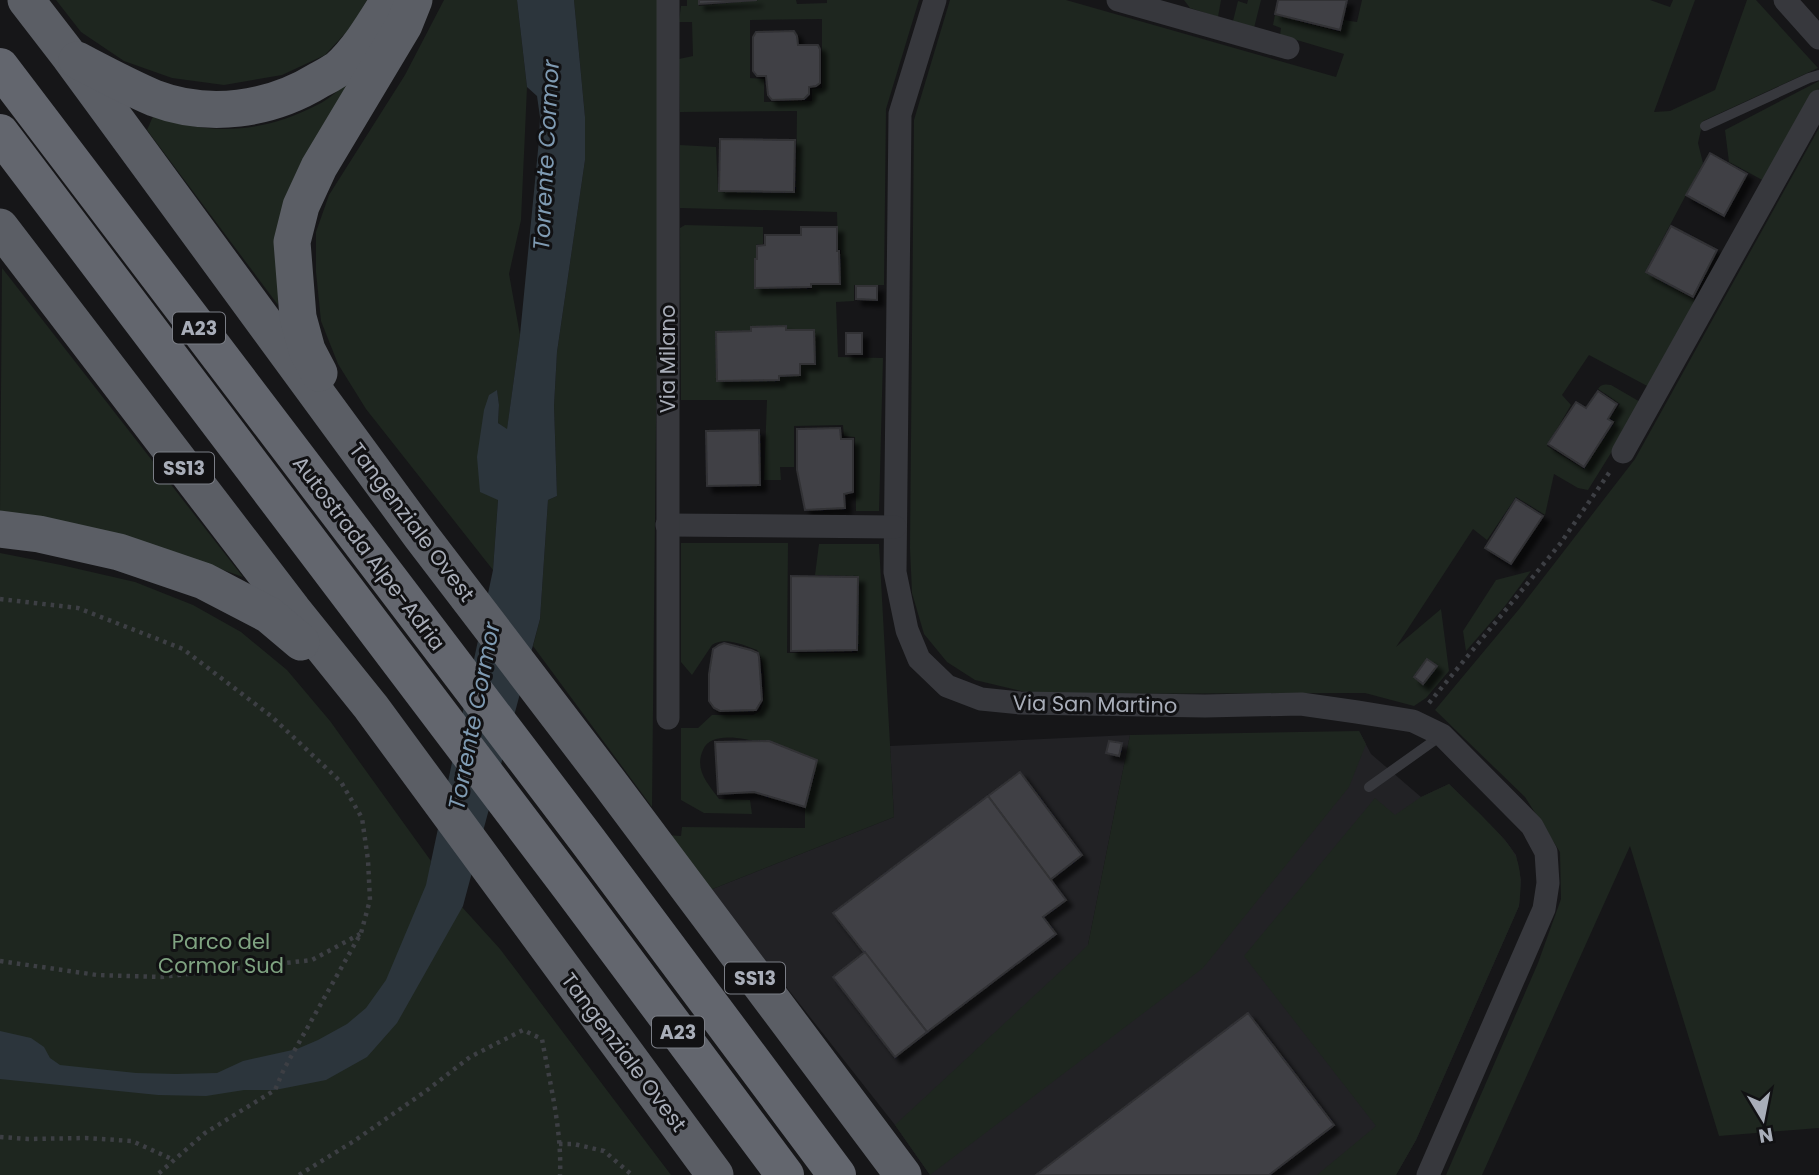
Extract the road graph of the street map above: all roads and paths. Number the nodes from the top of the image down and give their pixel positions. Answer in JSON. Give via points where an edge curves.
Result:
{"nodes":[{"id":1,"x":26,"y":0,"type":"edge"},
{"id":2,"x":389,"y":0,"type":"edge"},
{"id":3,"x":414,"y":0,"type":"edge"},
{"id":4,"x":668,"y":0,"type":"edge"},
{"id":5,"x":934,"y":0,"type":"edge"},
{"id":6,"x":1118,"y":0,"type":"edge"},
{"id":7,"x":1785,"y":0,"type":"edge"},
{"id":8,"x":1164,"y":6,"type":"edge"},
{"id":9,"x":1819,"y":38,"type":"edge"},
{"id":10,"x":1288,"y":48,"type":"dead end"},
{"id":11,"x":70,"y":57,"type":"junction"},
{"id":12,"x":0,"y":67,"type":"edge"},
{"id":13,"x":1819,"y":75,"type":"edge"},
{"id":14,"x":1819,"y":101,"type":"edge"},
{"id":15,"x":1704,"y":126,"type":"dead end"},
{"id":16,"x":0,"y":133,"type":"edge"},
{"id":17,"x":0,"y":227,"type":"edge"},
{"id":18,"x":1623,"y":452,"type":"joint"},
{"id":19,"x":372,"y":468,"type":"junction"},
{"id":20,"x":667,"y":525,"type":"junction"},
{"id":21,"x":895,"y":527,"type":"junction"},
{"id":22,"x":0,"y":529,"type":"edge"},
{"id":23,"x":0,"y":599,"type":"edge"},
{"id":24,"x":371,"y":707,"type":"junction"},
{"id":25,"x":668,"y":718,"type":"dead end"},
{"id":26,"x":1413,"y":722,"type":"junction"},
{"id":27,"x":1442,"y":735,"type":"junction"},
{"id":28,"x":1369,"y":787,"type":"dead end"},
{"id":29,"x":361,"y":933,"type":"junction"},
{"id":30,"x":0,"y":961,"type":"edge"},
{"id":31,"x":0,"y":1137,"type":"edge"},
{"id":32,"x":559,"y":1144,"type":"junction"},
{"id":33,"x":174,"y":1160,"type":"junction"},
{"id":34,"x":158,"y":1175,"type":"edge"},
{"id":35,"x":299,"y":1175,"type":"edge"},
{"id":36,"x":560,"y":1175,"type":"edge"},
{"id":37,"x":632,"y":1175,"type":"edge"},
{"id":38,"x":715,"y":1175,"type":"edge"},
{"id":39,"x":785,"y":1175,"type":"edge"},
{"id":40,"x":837,"y":1175,"type":"edge"},
{"id":41,"x":903,"y":1175,"type":"edge"},
{"id":42,"x":1428,"y":1175,"type":"edge"}],
"edges":[{"from":1,"to":11,"type":"highway","name":"Tangenziale Ovest","number":"SS13"},
{"from":2,"to":11,"type":"highway","via":[[364,40],[337,70],[264,105],[220,111],[188,107],[156,99]]},
{"from":3,"to":19,"type":"highway","number":"SS13","via":[[404,25],[319,167],[301,206],[292,242],[298,317],[307,350]]},
{"from":4,"to":20,"type":"street","name":"Via Milano"},
{"from":5,"to":21,"type":"street","name":"Via San Martino","via":[[900,114]]},
{"from":6,"to":8,"type":"street"},
{"from":7,"to":9,"type":"street"},
{"from":8,"to":10,"type":"street"},
{"from":11,"to":19,"type":"highway","name":"Tangenziale Ovest","number":"SS13"},
{"from":12,"to":40,"type":"highway","name":"Autostrada Alpe-Adria","number":"A23"},
{"from":13,"to":15,"type":"lane"},
{"from":14,"to":18,"type":"street"},
{"from":16,"to":39,"type":"highway","name":"Autostrada Alpe-Adria","number":"A23"},
{"from":17,"to":24,"type":"highway","name":"Tangenziale Ovest","number":"SS13"},
{"from":18,"to":26,"type":"path","via":[[1560,544]]},
{"from":19,"to":41,"type":"highway","name":"Tangenziale Ovest","number":"SS13"},
{"from":20,"to":21,"type":"street"},
{"from":20,"to":25,"type":"street","name":"Via Milano"},
{"from":21,"to":26,"type":"street","name":"Via San Martino","via":[[895,572],[907,630],[919,659],[947,686],[981,699],[1020,704],[1301,704]]},
{"from":22,"to":24,"type":"highway","via":[[119,552],[204,581],[269,615]]},
{"from":23,"to":29,"type":"path","via":[[78,608],[183,649],[271,716],[341,782],[362,818],[370,900]]},
{"from":24,"to":38,"type":"highway","name":"Tangenziale Ovest","number":"SS13"},
{"from":26,"to":27,"type":"street","name":"Via San Martino"},
{"from":27,"to":28,"type":"lane"},
{"from":27,"to":42,"type":"street","name":"Via San Martino","via":[[1532,826],[1546,852],[1548,883],[1544,909]]},
{"from":29,"to":30,"type":"path","via":[[312,960],[161,977],[97,975]]},
{"from":29,"to":33,"type":"path","via":[[275,1090],[205,1133]]},
{"from":31,"to":33,"type":"path","via":[[132,1141]]},
{"from":32,"to":35,"type":"path","via":[[542,1040],[523,1030],[470,1057],[355,1141]]},
{"from":32,"to":36,"type":"path"},
{"from":32,"to":37,"type":"path","via":[[604,1151]]},
{"from":33,"to":34,"type":"path"}]}
